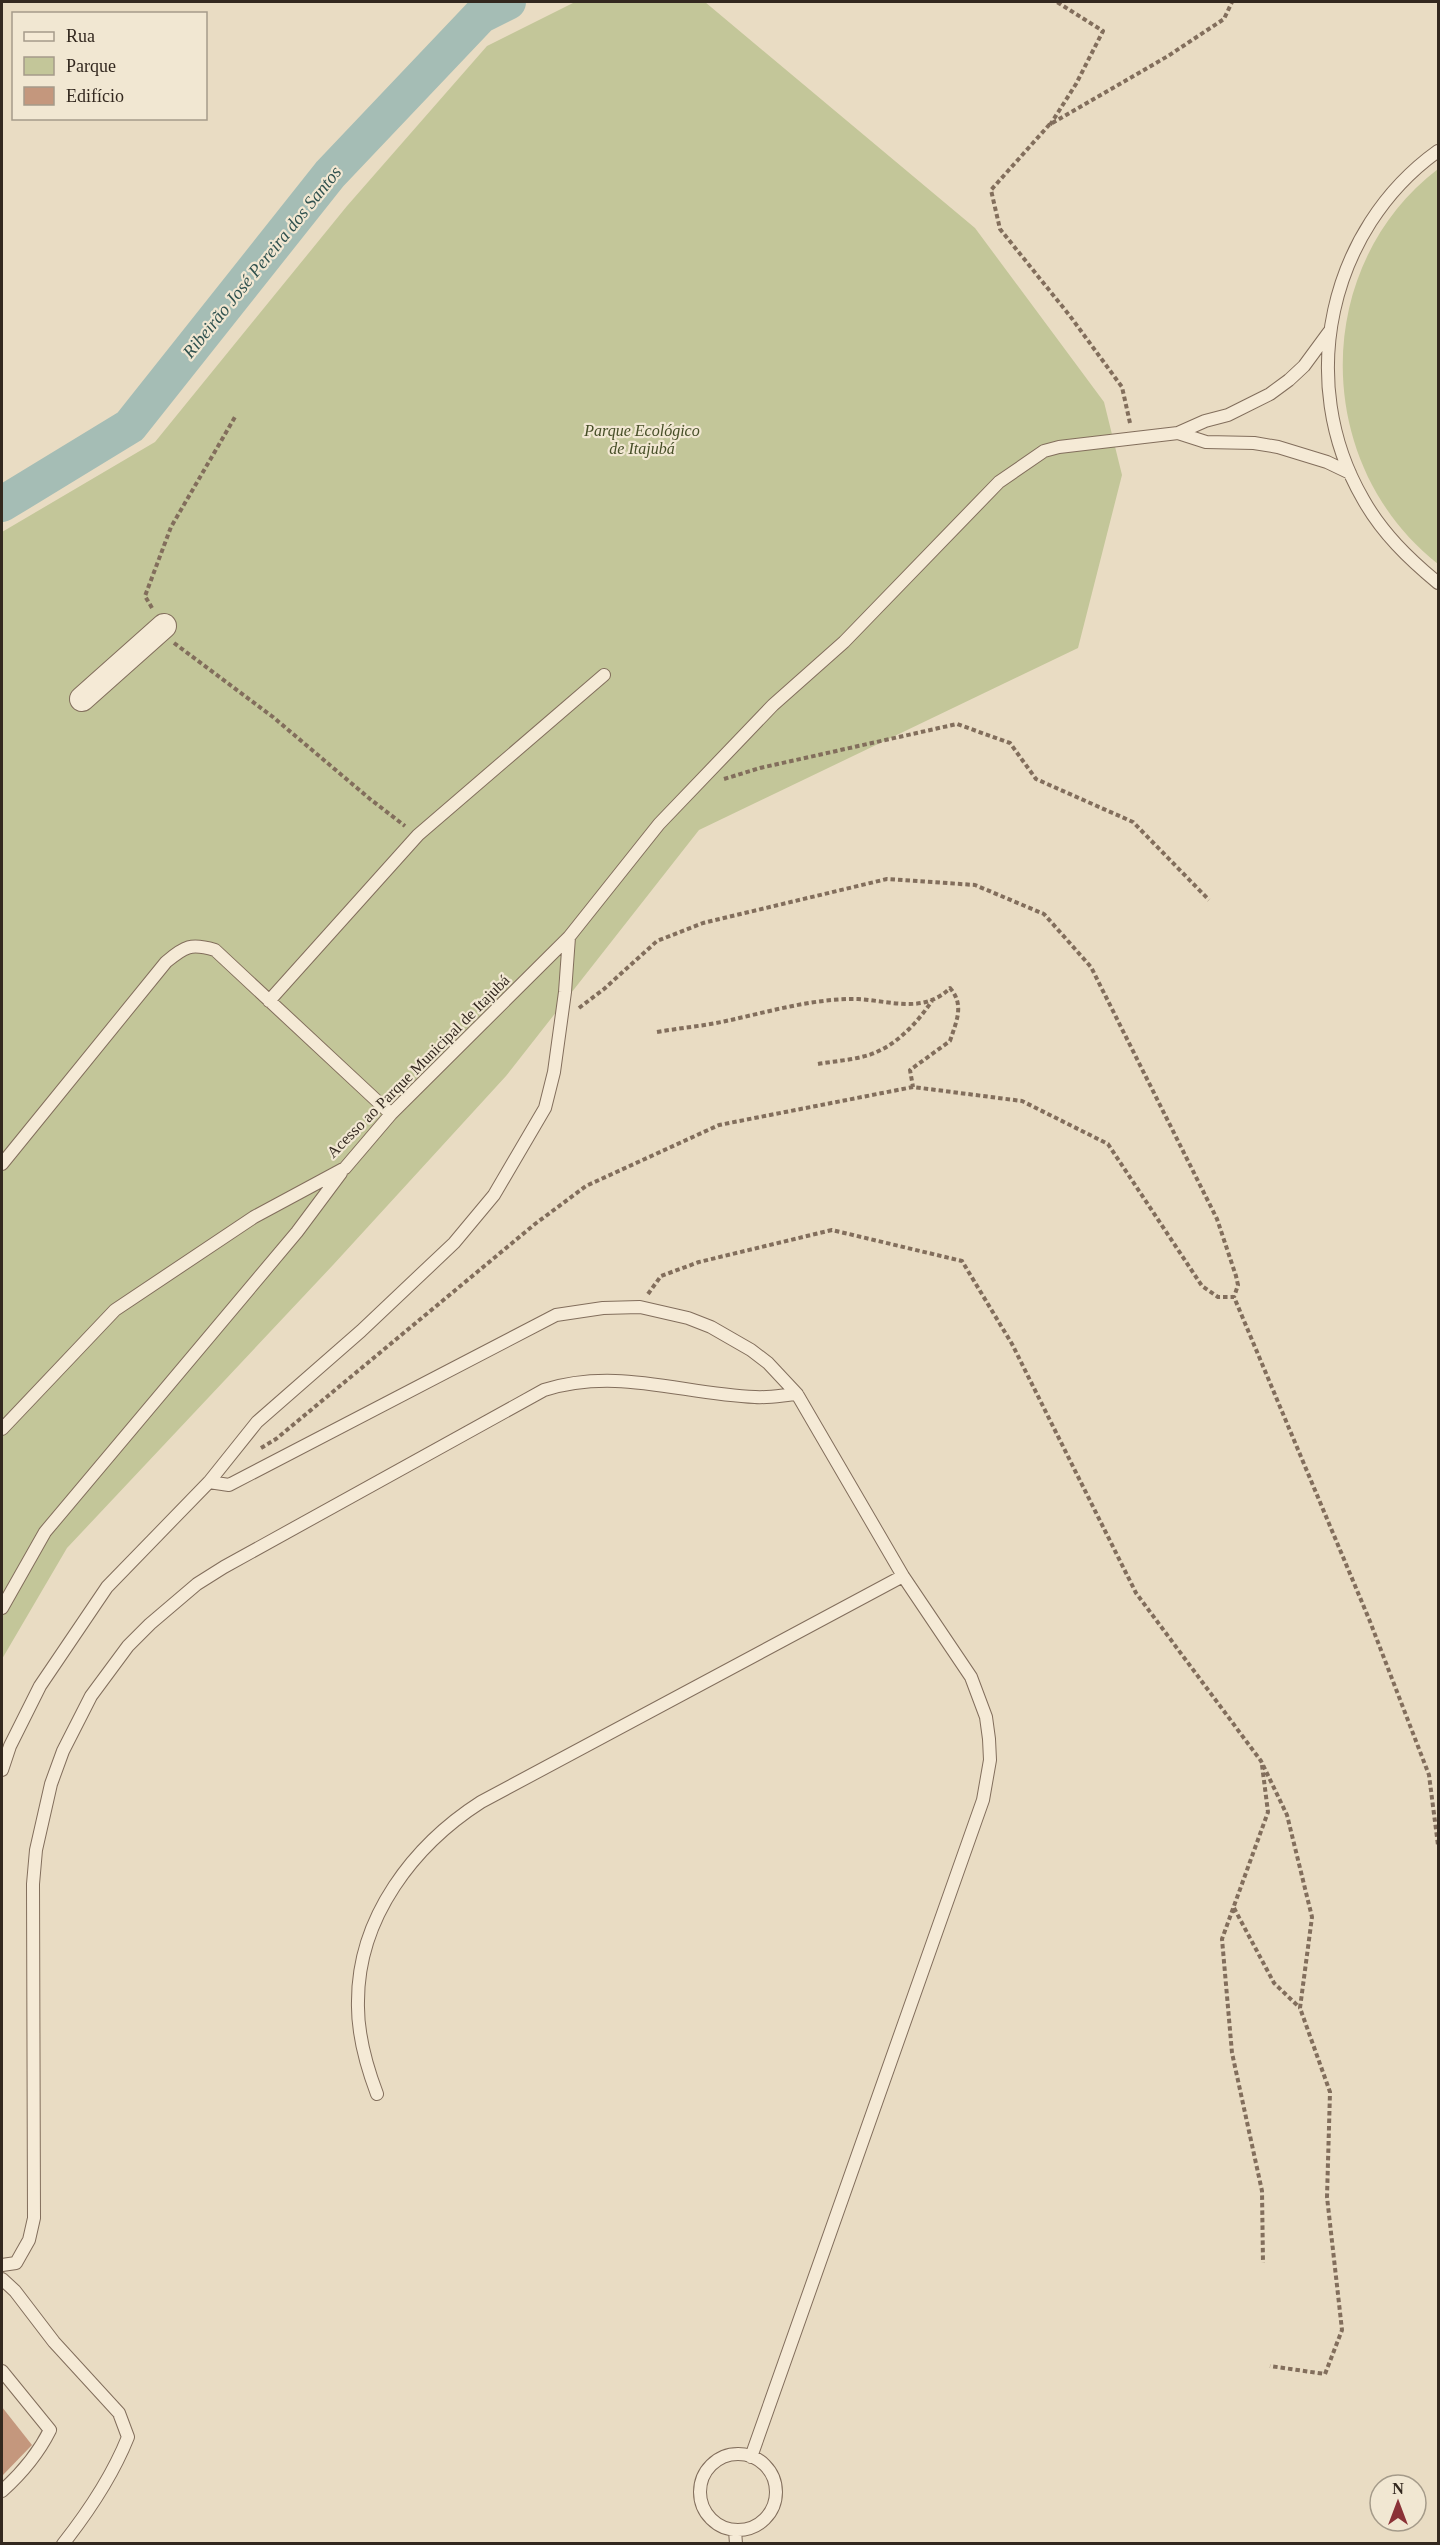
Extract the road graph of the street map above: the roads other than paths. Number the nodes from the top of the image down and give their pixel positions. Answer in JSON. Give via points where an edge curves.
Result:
{"nodes":[{"id":1,"x":1438,"y":151,"type":"edge"},
{"id":2,"x":1329,"y":332,"type":"junction"},
{"id":3,"x":1178,"y":434,"type":"junction"},
{"id":4,"x":1350,"y":473,"type":"junction"},
{"id":5,"x":1438,"y":583,"type":"edge"},
{"id":6,"x":164,"y":626,"type":"road end"},
{"id":7,"x":604,"y":675,"type":"dead end"},
{"id":8,"x":82,"y":699,"type":"dead end"},
{"id":9,"x":569,"y":937,"type":"junction"},
{"id":10,"x":269,"y":1001,"type":"junction"},
{"id":11,"x":391,"y":1114,"type":"junction"},
{"id":12,"x":2,"y":1164,"type":"edge"},
{"id":13,"x":345,"y":1168,"type":"junction"},
{"id":14,"x":797,"y":1394,"type":"junction"},
{"id":15,"x":2,"y":1428,"type":"edge"},
{"id":16,"x":208,"y":1482,"type":"junction"},
{"id":17,"x":903,"y":1576,"type":"junction"},
{"id":18,"x":2,"y":1608,"type":"edge"},
{"id":19,"x":2,"y":1770,"type":"edge"},
{"id":20,"x":377,"y":2094,"type":"dead end"},
{"id":21,"x":2,"y":2265,"type":"edge"},
{"id":22,"x":2,"y":2279,"type":"edge"},
{"id":23,"x":2,"y":2371,"type":"edge"},
{"id":24,"x":751,"y":2457,"type":"junction"},
{"id":25,"x":2,"y":2491,"type":"edge"},
{"id":26,"x":735,"y":2530,"type":"junction"},
{"id":27,"x":63,"y":2544,"type":"edge"},
{"id":28,"x":736,"y":2544,"type":"edge"}],
"edges":[{"from":1,"to":2,"type":"lane","via":[[1405,179],[1369,224],[1343,276]]},
{"from":2,"to":3,"type":"lane","via":[[1304,366],[1270,394]]},
{"from":2,"to":4,"type":"lane","via":[[1329,399],[1339,446]]},
{"from":3,"to":4,"type":"lane","via":[[1206,442],[1278,447]]},
{"from":3,"to":9,"type":"lane","name":"Acesso ao Parque Municipal de Itajubá","via":[[1044,451],[999,482],[844,642],[773,705],[659,824]]},
{"from":4,"to":5,"type":"lane","via":[[1378,523]]},
{"from":6,"to":8,"type":"street"},
{"from":7,"to":10,"type":"lane","via":[[418,835]]},
{"from":9,"to":11,"type":"lane","name":"Acesso ao Parque Municipal de Itajubá"},
{"from":9,"to":16,"type":"lane","via":[[554,1071],[545,1108],[494,1196],[454,1243],[257,1422]]},
{"from":10,"to":11,"type":"lane"},
{"from":10,"to":12,"type":"lane","via":[[215,950],[197,945],[181,950],[166,962]]},
{"from":11,"to":13,"type":"lane","name":"Acesso ao Parque Municipal de Itajubá"},
{"from":13,"to":15,"type":"lane","name":"Acesso ao Parque Municipal de Itajubá","via":[[254,1217],[115,1310]]},
{"from":13,"to":18,"type":"lane","via":[[297,1232],[45,1532]]},
{"from":14,"to":16,"type":"lane","via":[[768,1363],[733,1338],[688,1318],[640,1307],[556,1315],[229,1485]]},
{"from":14,"to":17,"type":"lane"},
{"from":14,"to":21,"type":"lane","via":[[756,1397],[613,1379],[580,1381],[544,1390],[224,1568],[172,1603],[128,1646],[76,1723],[42,1817],[33,1884],[34,2218],[29,2240],[16,2263]]},
{"from":16,"to":19,"type":"lane","via":[[107,1587],[40,1686]]},
{"from":17,"to":20,"type":"lane","via":[[481,1802],[459,1816],[422,1850],[405,1869],[380,1913],[360,1977],[359,2022]]},
{"from":17,"to":24,"type":"lane","via":[[971,1677],[980,1697],[989,1739],[988,1780]]},
{"from":22,"to":27,"type":"lane","via":[[119,2413],[128,2438],[88,2512]]},
{"from":23,"to":25,"type":"lane","via":[[50,2430],[40,2451]]},
{"from":24,"to":26,"type":"lane","via":[[768,2469],[774,2479],[775,2500],[757,2525]]},
{"from":24,"to":26,"type":"lane","via":[[730,2455],[719,2459],[701,2484],[702,2506],[708,2515],[725,2528]]},
{"from":26,"to":28,"type":"lane"}]}
